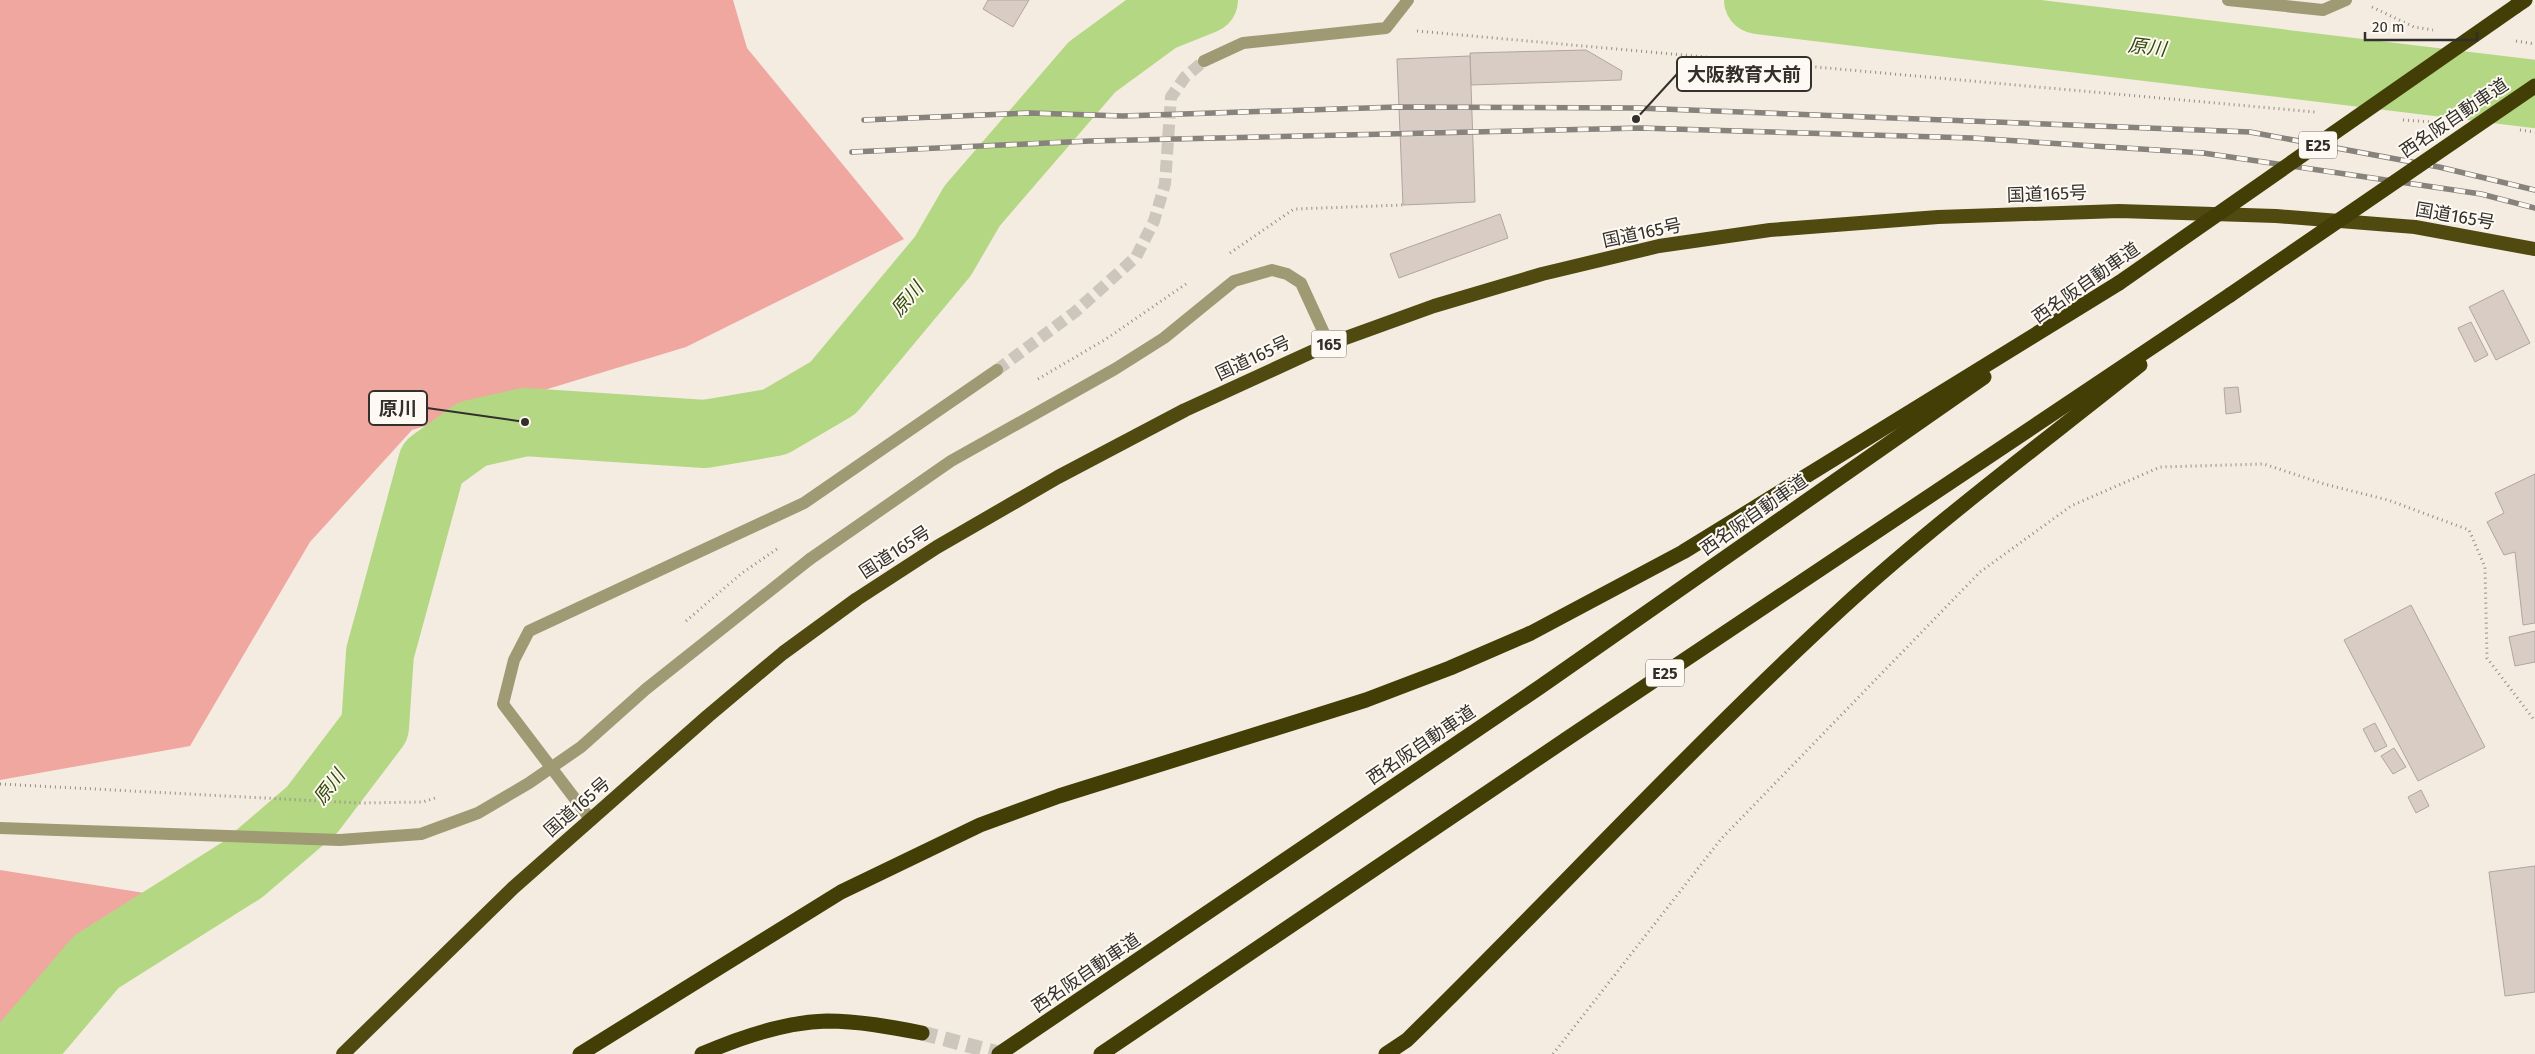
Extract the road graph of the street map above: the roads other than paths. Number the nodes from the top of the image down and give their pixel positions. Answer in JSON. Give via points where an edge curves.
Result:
{"nodes":[{"id":1,"x":1408,"y":0,"type":"edge"},
{"id":2,"x":2228,"y":0,"type":"edge"},
{"id":3,"x":2346,"y":0,"type":"edge"},
{"id":4,"x":2521,"y":3,"type":"edge"},
{"id":5,"x":1204,"y":61,"type":"tunnel mouth"},
{"id":6,"x":2535,"y":86,"type":"edge"},
{"id":7,"x":2535,"y":249,"type":"edge"},
{"id":8,"x":2119,"y":283,"type":"junction"},
{"id":9,"x":2230,"y":295,"type":"junction"},
{"id":10,"x":1329,"y":344,"type":"junction"},
{"id":11,"x":997,"y":370,"type":"tunnel mouth"},
{"id":12,"x":591,"y":820,"type":"junction"},
{"id":13,"x":0,"y":828,"type":"edge"},
{"id":14,"x":922,"y":1033,"type":"tunnel mouth"},
{"id":15,"x":343,"y":1054,"type":"edge"},
{"id":16,"x":580,"y":1054,"type":"edge"},
{"id":17,"x":702,"y":1054,"type":"edge"},
{"id":18,"x":999,"y":1054,"type":"edge"},
{"id":19,"x":1101,"y":1054,"type":"edge"},
{"id":20,"x":1386,"y":1054,"type":"edge"}],
"edges":[{"from":1,"to":5,"type":"street","via":[[1386,28],[1243,43]]},
{"from":2,"to":3,"type":"street","via":[[2323,10]]},
{"from":4,"to":8,"type":"highway","name":"西名阪自動車道","number":"E25","bridge":true},
{"from":6,"to":9,"type":"highway","name":"西名阪自動車道","number":"E25","bridge":true},
{"from":7,"to":10,"type":"highway","name":"国道165号","number":"165","via":[[2416,227],[2276,216],[2119,210],[1938,217],[1770,230],[1659,246],[1542,274],[1434,306]]},
{"from":8,"to":16,"type":"highway","via":[[1683,552],[1531,633],[1366,700],[1059,796],[980,825],[841,892]]},
{"from":8,"to":18,"type":"highway","name":"西名阪自動車道","number":"E25","via":[[1532,693]]},
{"from":9,"to":19,"type":"highway","name":"西名阪自動車道","number":"E25"},
{"from":9,"to":20,"type":"highway","via":[[1978,494],[1843,608],[1728,716],[1407,1040]]},
{"from":10,"to":12,"type":"highway","name":"国道165号","number":"165","via":[[1185,410],[1058,476],[937,547],[857,599],[783,653]]},
{"from":10,"to":13,"type":"street","bridge":true,"via":[[1301,283],[1272,270],[1234,281],[1164,338],[1114,370],[950,461],[810,559],[646,689],[581,747],[478,812],[422,834],[340,840]]},
{"from":11,"to":12,"type":"street","via":[[804,503],[529,631],[514,660],[503,704]]},
{"from":12,"to":15,"type":"highway","name":"国道165号","number":"165","via":[[513,888]]},
{"from":14,"to":17,"type":"highway","via":[[874,1024],[827,1021],[774,1029]]}]}
